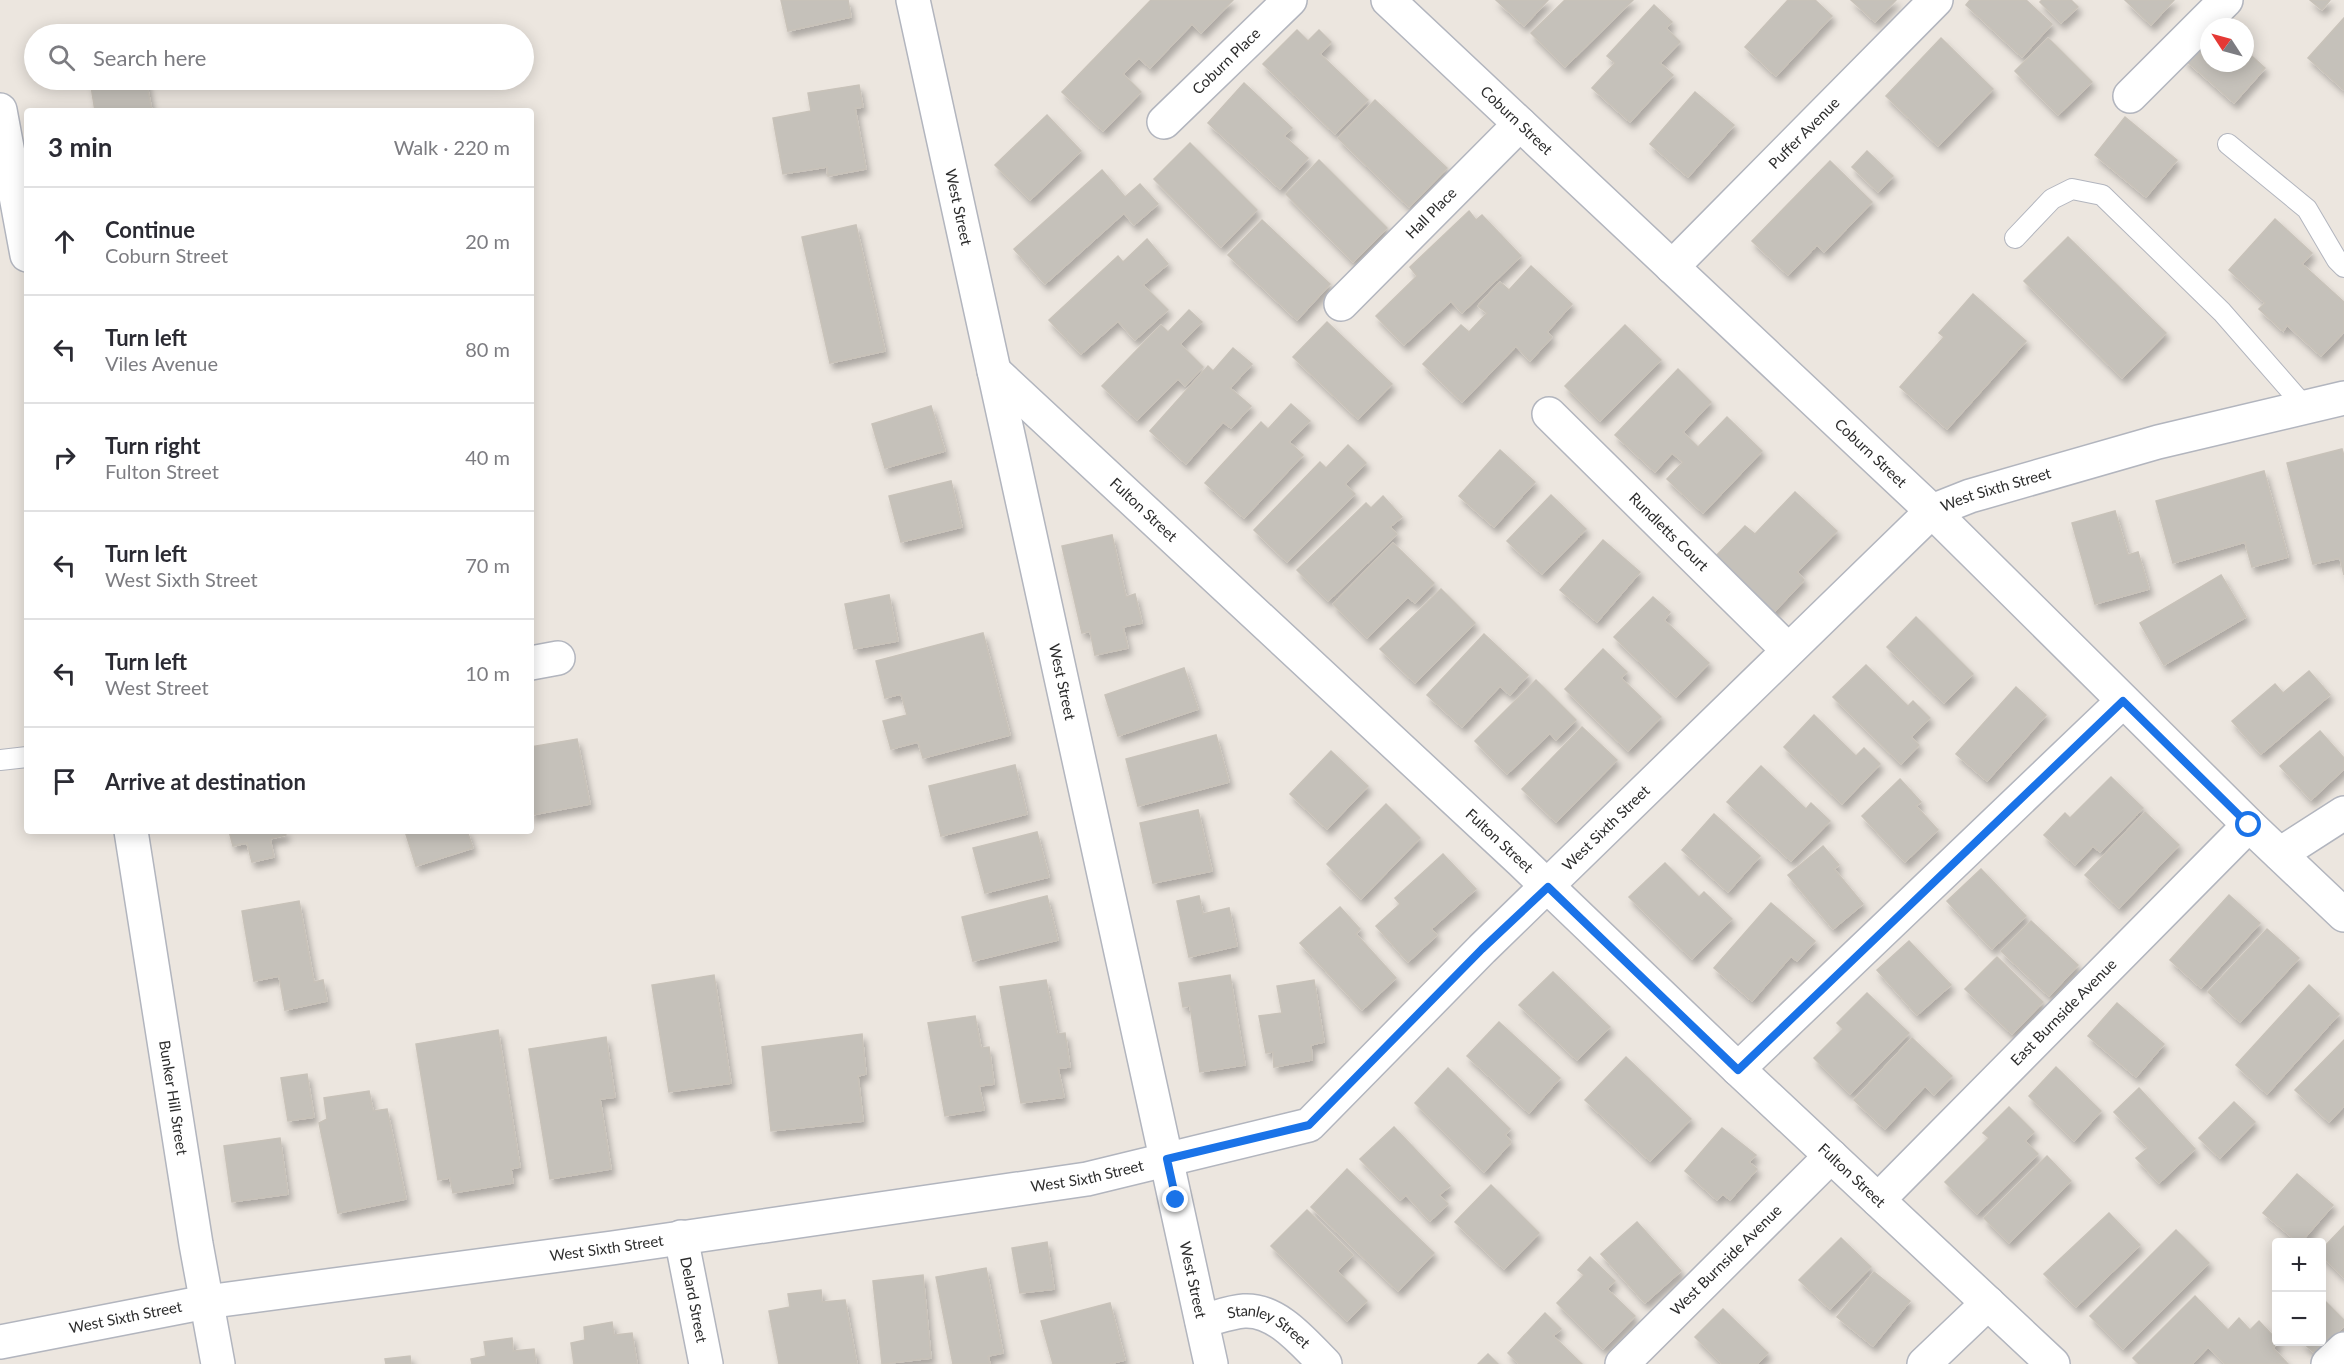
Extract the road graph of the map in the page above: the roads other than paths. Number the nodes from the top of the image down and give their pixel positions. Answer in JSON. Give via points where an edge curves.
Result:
{"nodes":[{"id":1,"x":913,"y":0,"type":"edge"},
{"id":2,"x":1290,"y":0,"type":"edge"},
{"id":3,"x":1388,"y":0,"type":"edge"},
{"id":4,"x":1936,"y":0,"type":"edge"},
{"id":5,"x":2226,"y":0,"type":"edge"},
{"id":6,"x":2130,"y":96,"type":"dead end"},
{"id":7,"x":0,"y":110,"type":"edge"},
{"id":8,"x":1164,"y":122,"type":"dead end"},
{"id":9,"x":1520,"y":124,"type":"junction"},
{"id":10,"x":2229,"y":144,"type":"dead end"},
{"id":11,"x":2015,"y":238,"type":"dead end"},
{"id":12,"x":24,"y":239,"type":"edge"},
{"id":13,"x":1672,"y":267,"type":"junction"},
{"id":14,"x":2344,"y":267,"type":"edge"},
{"id":15,"x":1341,"y":304,"type":"dead end"},
{"id":16,"x":994,"y":371,"type":"junction"},
{"id":17,"x":2344,"y":398,"type":"edge"},
{"id":18,"x":2305,"y":407,"type":"junction"},
{"id":19,"x":1549,"y":414,"type":"dead end"},
{"id":20,"x":1932,"y":511,"type":"junction"},
{"id":21,"x":1788,"y":650,"type":"junction"},
{"id":22,"x":2123,"y":701,"type":"junction"},
{"id":23,"x":24,"y":757,"type":"edge"},
{"id":24,"x":0,"y":759,"type":"edge"},
{"id":25,"x":2344,"y":813,"type":"edge"},
{"id":26,"x":2249,"y":825,"type":"junction"},
{"id":27,"x":131,"y":834,"type":"edge"},
{"id":28,"x":2280,"y":854,"type":"junction"},
{"id":29,"x":1548,"y":887,"type":"junction"},
{"id":30,"x":2344,"y":915,"type":"edge"},
{"id":31,"x":1738,"y":1070,"type":"junction"},
{"id":32,"x":1831,"y":1156,"type":"junction"},
{"id":33,"x":1167,"y":1159,"type":"junction"},
{"id":34,"x":1878,"y":1200,"type":"junction"},
{"id":35,"x":681,"y":1237,"type":"junction"},
{"id":36,"x":206,"y":1302,"type":"junction"},
{"id":37,"x":1988,"y":1303,"type":"junction"},
{"id":38,"x":1202,"y":1321,"type":"junction"},
{"id":39,"x":0,"y":1342,"type":"edge"},
{"id":40,"x":2344,"y":1349,"type":"edge"},
{"id":41,"x":218,"y":1364,"type":"edge"},
{"id":42,"x":706,"y":1364,"type":"edge"},
{"id":43,"x":1211,"y":1364,"type":"edge"},
{"id":44,"x":1325,"y":1364,"type":"edge"},
{"id":45,"x":1622,"y":1364,"type":"edge"},
{"id":46,"x":1924,"y":1364,"type":"edge"},
{"id":47,"x":2053,"y":1364,"type":"edge"},
{"id":48,"x":2328,"y":1364,"type":"edge"}],
"edges":[{"from":1,"to":16,"type":"street","name":"West Street"},
{"from":2,"to":8,"type":"street","name":"Coburn Place"},
{"from":3,"to":9,"type":"street","name":"Coburn Street"},
{"from":4,"to":13,"type":"street","name":"Puffer Avenue"},
{"from":5,"to":6,"type":"street"},
{"from":7,"to":12,"type":"street"},
{"from":9,"to":13,"type":"street","name":"Coburn Street"},
{"from":9,"to":15,"type":"street","name":"Hall Place"},
{"from":10,"to":14,"type":"lane","via":[[2307,209]]},
{"from":11,"to":18,"type":"lane","via":[[2052,199],[2072,189],[2102,195],[2222,312]]},
{"from":13,"to":20,"type":"street","name":"Coburn Street"},
{"from":16,"to":29,"type":"street","name":"Fulton Street"},
{"from":16,"to":33,"type":"street","name":"West Street"},
{"from":17,"to":18,"type":"street","name":"West Sixth Street"},
{"from":18,"to":20,"type":"street","name":"West Sixth Street","via":[[2146,446],[1970,496]]},
{"from":19,"to":21,"type":"street","name":"Rundletts Court"},
{"from":20,"to":21,"type":"street","name":"West Sixth Street"},
{"from":20,"to":22,"type":"street","name":"Coburn Street"},
{"from":21,"to":29,"type":"street","name":"West Sixth Street"},
{"from":22,"to":26,"type":"street","name":"Coburn Street"},
{"from":22,"to":31,"type":"street"},
{"from":23,"to":24,"type":"lane"},
{"from":25,"to":28,"type":"street"},
{"from":26,"to":28,"type":"street","name":"Coburn Street"},
{"from":26,"to":34,"type":"street","name":"East Burnside Avenue"},
{"from":27,"to":36,"type":"street","name":"Bunker Hill Street"},
{"from":28,"to":30,"type":"street","name":"Coburn Street"},
{"from":29,"to":31,"type":"street","name":"Fulton Street"},
{"from":29,"to":33,"type":"street","name":"West Sixth Street","via":[[1309,1125]]},
{"from":31,"to":32,"type":"street","name":"Fulton Street"},
{"from":32,"to":34,"type":"street","name":"Fulton Street"},
{"from":32,"to":45,"type":"street","name":"West Burnside Avenue"},
{"from":33,"to":35,"type":"street","name":"West Sixth Street","via":[[1087,1179]]},
{"from":33,"to":38,"type":"street","name":"West Street"},
{"from":34,"to":37,"type":"street","name":"Fulton Street"},
{"from":35,"to":36,"type":"street","name":"West Sixth Street"},
{"from":35,"to":42,"type":"street","name":"Delard Street"},
{"from":36,"to":39,"type":"street","name":"West Sixth Street"},
{"from":36,"to":41,"type":"street","name":"Bunker Hill Street"},
{"from":37,"to":46,"type":"street"},
{"from":37,"to":47,"type":"street","name":"Fulton Street"},
{"from":38,"to":43,"type":"street","name":"West Street"},
{"from":38,"to":44,"type":"street","name":"Stanley Street","via":[[1244,1311],[1269,1317],[1286,1326]]},
{"from":40,"to":48,"type":"street"}]}
